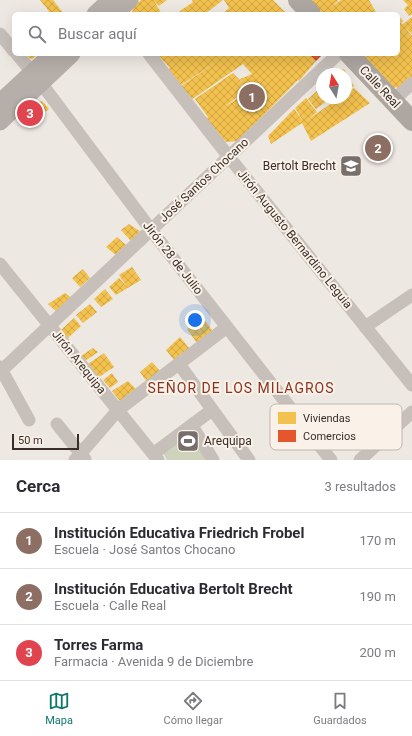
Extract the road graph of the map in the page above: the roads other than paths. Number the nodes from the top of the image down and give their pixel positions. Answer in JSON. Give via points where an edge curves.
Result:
{"nodes":[{"id":1,"x":130,"y":0,"type":"edge"},
{"id":2,"x":298,"y":0,"type":"edge"},
{"id":3,"x":112,"y":7,"type":"edge"},
{"id":4,"x":100,"y":12,"type":"edge"},
{"id":5,"x":309,"y":12,"type":"edge"},
{"id":6,"x":0,"y":34,"type":"edge"},
{"id":7,"x":12,"y":49,"type":"edge"},
{"id":8,"x":19,"y":56,"type":"edge"},
{"id":9,"x":51,"y":56,"type":"edge"},
{"id":10,"x":69,"y":56,"type":"edge"},
{"id":11,"x":151,"y":56,"type":"edge"},
{"id":12,"x":336,"y":56,"type":"edge"},
{"id":13,"x":351,"y":56,"type":"edge"},
{"id":14,"x":36,"y":78,"type":"junction"},
{"id":15,"x":412,"y":83,"type":"edge"},
{"id":16,"x":393,"y":101,"type":"junction"},
{"id":17,"x":0,"y":102,"type":"edge"},
{"id":18,"x":412,"y":121,"type":"edge"},
{"id":19,"x":0,"y":122,"type":"edge"},
{"id":20,"x":229,"y":157,"type":"junction"},
{"id":21,"x":151,"y":230,"type":"junction"},
{"id":22,"x":0,"y":264,"type":"edge"},
{"id":23,"x":412,"y":295,"type":"edge"},
{"id":24,"x":50,"y":326,"type":"junction"},
{"id":25,"x":227,"y":327,"type":"junction"},
{"id":26,"x":365,"y":327,"type":"junction"},
{"id":27,"x":179,"y":364,"type":"junction"},
{"id":28,"x":0,"y":370,"type":"edge"},
{"id":29,"x":412,"y":385,"type":"edge"},
{"id":30,"x":287,"y":404,"type":"edge"},
{"id":31,"x":118,"y":410,"type":"junction"},
{"id":32,"x":212,"y":410,"type":"junction"},
{"id":33,"x":412,"y":412,"type":"edge"},
{"id":34,"x":29,"y":420,"type":"dead end"},
{"id":35,"x":402,"y":421,"type":"edge"},
{"id":36,"x":57,"y":424,"type":"dead end"},
{"id":37,"x":192,"y":426,"type":"junction"},
{"id":38,"x":323,"y":450,"type":"edge"},
{"id":39,"x":371,"y":450,"type":"edge"},
{"id":40,"x":156,"y":457,"type":"edge"},
{"id":41,"x":80,"y":458,"type":"edge"},
{"id":42,"x":213,"y":460,"type":"edge"},
{"id":43,"x":249,"y":460,"type":"edge"},
{"id":44,"x":331,"y":460,"type":"edge"},
{"id":45,"x":360,"y":460,"type":"edge"}],
"edges":[{"from":1,"to":3,"type":"main road"},
{"from":2,"to":5,"type":"highway"},
{"from":3,"to":4,"type":"main road"},
{"from":6,"to":7,"type":"street"},
{"from":8,"to":14,"type":"street","name":"Jirón 28 de Julio"},
{"from":9,"to":14,"type":"main road"},
{"from":10,"to":14,"type":"main road"},
{"from":11,"to":20,"type":"street","name":"Jirón Augusto Bernardino Leguia"},
{"from":12,"to":20,"type":"street","name":"José Santos Chocano"},
{"from":13,"to":16,"type":"highway","name":"Calle Real"},
{"from":14,"to":17,"type":"main road"},
{"from":14,"to":19,"type":"main road"},
{"from":14,"to":21,"type":"street","name":"Jirón 28 de Julio"},
{"from":15,"to":16,"type":"street"},
{"from":16,"to":18,"type":"highway","name":"Calle Real"},
{"from":20,"to":21,"type":"street","name":"José Santos Chocano"},
{"from":20,"to":26,"type":"street","name":"Jirón Augusto Bernardino Leguia"},
{"from":21,"to":24,"type":"street","name":"José Santos Chocano"},
{"from":21,"to":25,"type":"street","name":"Jirón 28 de Julio"},
{"from":22,"to":24,"type":"street","name":"Jirón Arequipa"},
{"from":23,"to":26,"type":"street"},
{"from":24,"to":28,"type":"street","name":"José Santos Chocano"},
{"from":24,"to":31,"type":"street","name":"Jirón Arequipa"},
{"from":25,"to":27,"type":"street"},
{"from":25,"to":30,"type":"street","name":"Jirón 28 de Julio"},
{"from":26,"to":29,"type":"street","name":"Jirón Augusto Bernardino Leguia"},
{"from":27,"to":31,"type":"street"},
{"from":27,"to":32,"type":"street"},
{"from":28,"to":34,"type":"street"},
{"from":31,"to":40,"type":"street","name":"Jirón Arequipa"},
{"from":31,"to":41,"type":"street"},
{"from":32,"to":37,"type":"street"},
{"from":32,"to":43,"type":"street"},
{"from":33,"to":35,"type":"street"},
{"from":36,"to":41,"type":"street"},
{"from":37,"to":40,"type":"street"},
{"from":37,"to":42,"type":"street"},
{"from":38,"to":44,"type":"street","name":"Jirón 28 de Julio"},
{"from":39,"to":45,"type":"street"}]}
